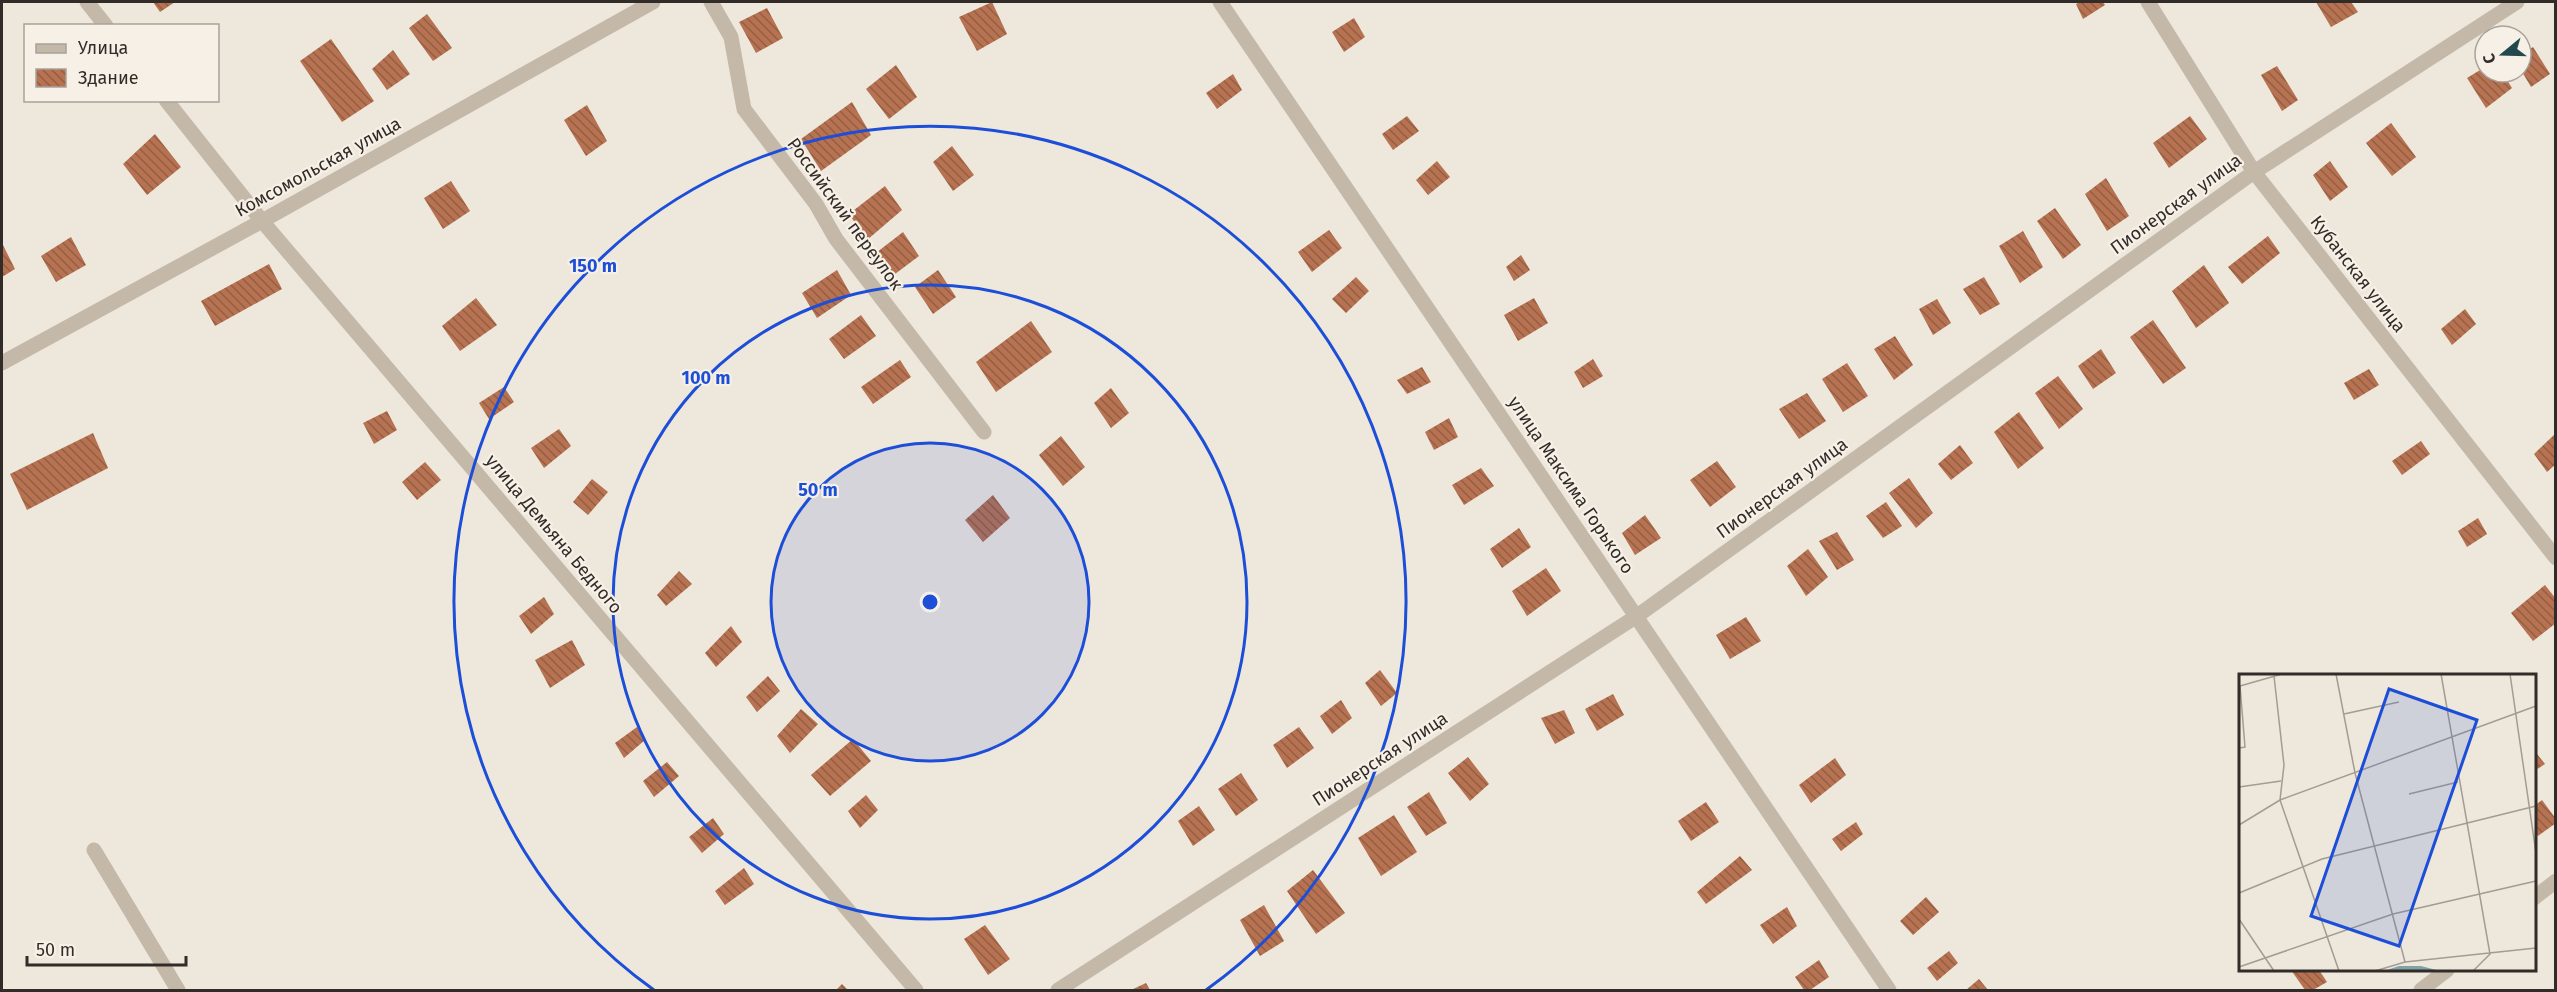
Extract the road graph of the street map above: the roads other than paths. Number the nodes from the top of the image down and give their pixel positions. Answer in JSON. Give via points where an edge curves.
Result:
{"nodes":[{"id":1,"x":87,"y":2,"type":"edge"},
{"id":2,"x":653,"y":2,"type":"edge"},
{"id":3,"x":711,"y":2,"type":"edge"},
{"id":4,"x":1220,"y":2,"type":"edge"},
{"id":5,"x":2148,"y":2,"type":"edge"},
{"id":6,"x":2517,"y":2,"type":"edge"},
{"id":7,"x":104,"y":24,"type":"edge"},
{"id":8,"x":168,"y":102,"type":"edge"},
{"id":9,"x":2254,"y":172,"type":"junction"},
{"id":10,"x":262,"y":220,"type":"junction"},
{"id":11,"x":2,"y":363,"type":"edge"},
{"id":12,"x":984,"y":432,"type":"dead end"},
{"id":13,"x":2556,"y":558,"type":"edge"},
{"id":14,"x":1636,"y":616,"type":"junction"},
{"id":15,"x":94,"y":850,"type":"dead end"},
{"id":16,"x":2556,"y":881,"type":"edge"},
{"id":17,"x":2536,"y":897,"type":"edge"},
{"id":18,"x":2445,"y":971,"type":"edge"},
{"id":19,"x":178,"y":990,"type":"edge"},
{"id":20,"x":916,"y":990,"type":"edge"},
{"id":21,"x":1058,"y":990,"type":"edge"},
{"id":22,"x":1889,"y":990,"type":"edge"},
{"id":23,"x":2421,"y":990,"type":"edge"}],
"edges":[{"from":1,"to":7,"type":"street"},
{"from":2,"to":10,"type":"street","name":"Комсомольская улица"},
{"from":3,"to":12,"type":"street","name":"Российский переулок","via":[[731,37],[744,109],[816,204],[836,239]]},
{"from":4,"to":14,"type":"street","name":"улица Максима Горького"},
{"from":5,"to":9,"type":"street","name":"Кубанская улица"},
{"from":6,"to":9,"type":"street","name":"Пионерская улица"},
{"from":8,"to":10,"type":"street","name":"улица Демьяна Бедного"},
{"from":9,"to":13,"type":"street","name":"Кубанская улица"},
{"from":9,"to":14,"type":"street","name":"Пионерская улица"},
{"from":10,"to":11,"type":"street","name":"Комсомольская улица"},
{"from":10,"to":20,"type":"street","name":"улица Демьяна Бедного"},
{"from":14,"to":21,"type":"street","name":"Пионерская улица"},
{"from":14,"to":22,"type":"street","name":"улица Максима Горького"},
{"from":15,"to":19,"type":"street"},
{"from":16,"to":17,"type":"street"},
{"from":18,"to":23,"type":"street"}]}
